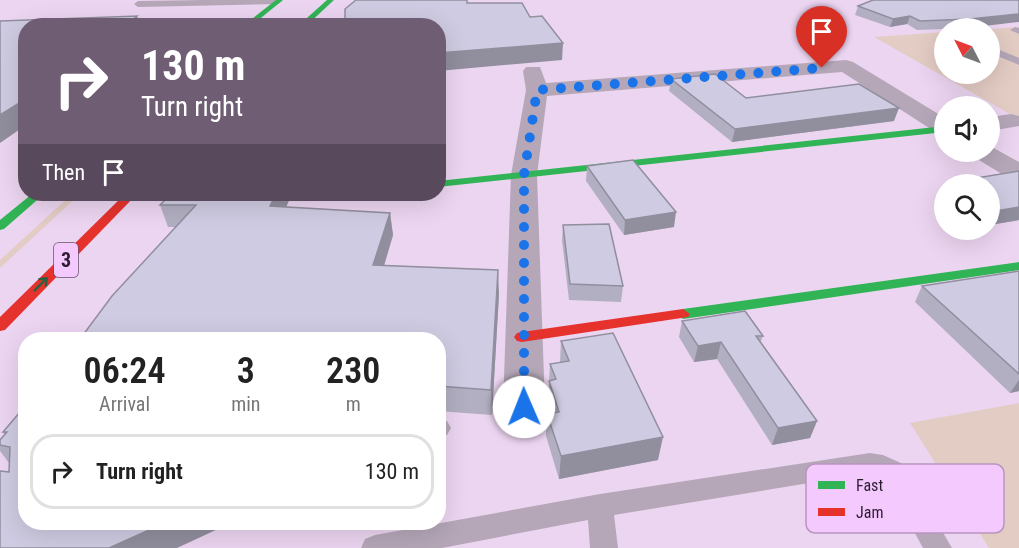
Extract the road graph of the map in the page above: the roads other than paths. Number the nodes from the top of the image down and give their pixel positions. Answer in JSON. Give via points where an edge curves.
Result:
{"nodes":[{"id":1,"x":331,"y":0,"type":"edge"},
{"id":2,"x":279,"y":1,"type":"edge"},
{"id":3,"x":138,"y":4,"type":"dead end"},
{"id":4,"x":257,"y":18,"type":"edge"},
{"id":5,"x":310,"y":18,"type":"edge"},
{"id":6,"x":1000,"y":53,"type":"edge"},
{"id":7,"x":1019,"y":62,"type":"edge"},
{"id":8,"x":934,"y":122,"type":"edge"},
{"id":9,"x":934,"y":130,"type":"edge"},
{"id":10,"x":1000,"y":162,"type":"edge"},
{"id":11,"x":1019,"y":173,"type":"edge"},
{"id":12,"x":524,"y":175,"type":"junction"},
{"id":13,"x":446,"y":183,"type":"edge"},
{"id":14,"x":30,"y":201,"type":"edge"},
{"id":15,"x":124,"y":201,"type":"edge"},
{"id":16,"x":0,"y":226,"type":"edge"},
{"id":17,"x":1019,"y":266,"type":"edge"},
{"id":18,"x":0,"y":326,"type":"edge"},
{"id":19,"x":522,"y":337,"type":"junction"},
{"id":20,"x":524,"y":407,"type":"dead end"},
{"id":21,"x":806,"y":473,"type":"edge"},
{"id":22,"x":600,"y":506,"type":"junction"},
{"id":23,"x":929,"y":533,"type":"edge"},
{"id":24,"x":375,"y":548,"type":"edge"},
{"id":25,"x":604,"y":548,"type":"edge"},
{"id":26,"x":938,"y":548,"type":"edge"}],
"edges":[{"from":1,"to":5,"type":"main road"},
{"from":2,"to":3,"type":"lane"},
{"from":2,"to":4,"type":"main road"},
{"from":6,"to":7,"type":"lane"},
{"from":8,"to":12,"type":"street","via":[[846,66],[535,80]]},
{"from":9,"to":12,"type":"main road"},
{"from":10,"to":11,"type":"street"},
{"from":12,"to":13,"type":"main road"},
{"from":12,"to":19,"type":"street"},
{"from":14,"to":16,"type":"main road"},
{"from":18,"to":15,"type":"main road","number":"3","one_way":true},
{"from":17,"to":19,"type":"main road"},
{"from":19,"to":20,"type":"street"},
{"from":21,"to":22,"type":"lane"},
{"from":22,"to":24,"type":"lane"},
{"from":22,"to":25,"type":"lane"},
{"from":23,"to":26,"type":"lane"}]}
